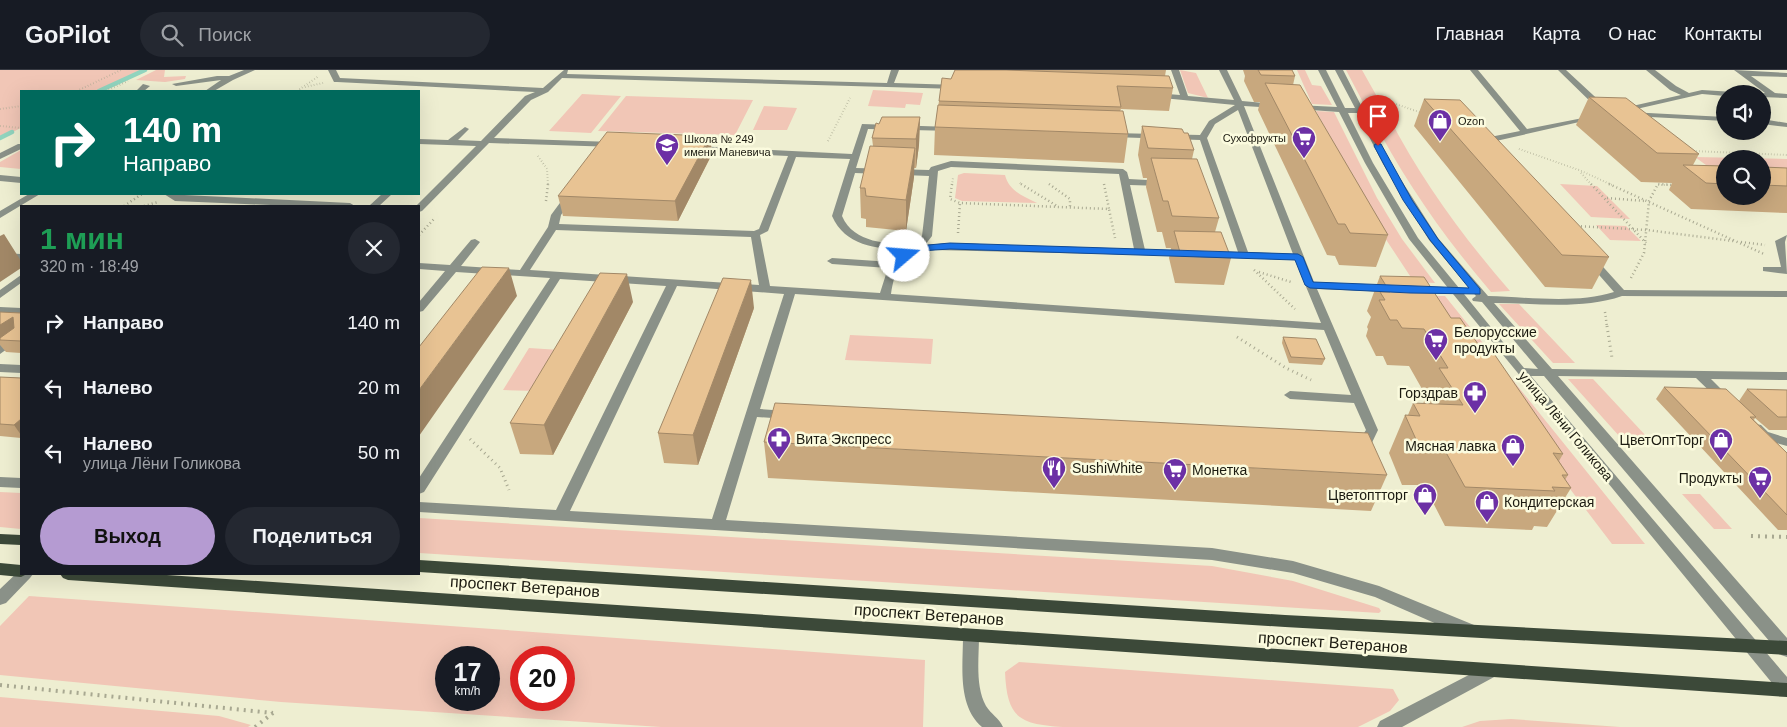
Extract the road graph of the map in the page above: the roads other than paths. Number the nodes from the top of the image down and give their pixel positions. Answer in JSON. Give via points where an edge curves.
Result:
{"nodes":[{"id":1,"x":251,"y":70,"type":"edge"},
{"id":2,"x":332,"y":70,"type":"edge"},
{"id":3,"x":895,"y":70,"type":"edge"},
{"id":4,"x":1174,"y":70,"type":"edge"},
{"id":5,"x":1223,"y":70,"type":"edge"},
{"id":6,"x":1322,"y":70,"type":"edge"},
{"id":7,"x":1339,"y":70,"type":"edge"},
{"id":8,"x":1474,"y":70,"type":"edge"},
{"id":9,"x":1562,"y":70,"type":"edge"},
{"id":10,"x":1650,"y":70,"type":"edge"},
{"id":11,"x":1740,"y":71,"type":"edge"},
{"id":12,"x":564,"y":73,"type":"edge"},
{"id":13,"x":1787,"y":75,"type":"edge"},
{"id":14,"x":230,"y":78,"type":"junction"},
{"id":15,"x":520,"y":78,"type":"dead end"},
{"id":16,"x":176,"y":84,"type":"dead end"},
{"id":17,"x":890,"y":84,"type":"junction"},
{"id":18,"x":509,"y":87,"type":"junction"},
{"id":19,"x":965,"y":88,"type":"edge"},
{"id":20,"x":211,"y":90,"type":"edge"},
{"id":21,"x":545,"y":90,"type":"junction"},
{"id":22,"x":1716,"y":93,"type":"edge"},
{"id":23,"x":1143,"y":94,"type":"edge"},
{"id":24,"x":1774,"y":95,"type":"joint"},
{"id":25,"x":1689,"y":96,"type":"junction"},
{"id":26,"x":1787,"y":96,"type":"edge"},
{"id":27,"x":1185,"y":98,"type":"junction"},
{"id":28,"x":1240,"y":105,"type":"junction"},
{"id":29,"x":1342,"y":110,"type":"junction"},
{"id":30,"x":1360,"y":111,"type":"junction"},
{"id":31,"x":1716,"y":118,"type":"edge"},
{"id":32,"x":1771,"y":122,"type":"edge"},
{"id":33,"x":1787,"y":125,"type":"edge"},
{"id":34,"x":465,"y":129,"type":"dead end"},
{"id":35,"x":964,"y":130,"type":"edge"},
{"id":36,"x":1525,"y":132,"type":"junction"},
{"id":37,"x":1103,"y":135,"type":"edge"},
{"id":38,"x":1203,"y":138,"type":"junction"},
{"id":39,"x":420,"y":141,"type":"edge"},
{"id":40,"x":451,"y":142,"type":"junction"},
{"id":41,"x":484,"y":142,"type":"junction"},
{"id":42,"x":20,"y":146,"type":"edge"},
{"id":43,"x":627,"y":146,"type":"edge"},
{"id":44,"x":686,"y":148,"type":"edge"},
{"id":45,"x":793,"y":154,"type":"junction"},
{"id":46,"x":0,"y":156,"type":"edge"},
{"id":47,"x":855,"y":156,"type":"junction"},
{"id":48,"x":1498,"y":158,"type":"edge"},
{"id":49,"x":851,"y":170,"type":"junction"},
{"id":50,"x":933,"y":173,"type":"junction"},
{"id":51,"x":0,"y":178,"type":"edge"},
{"id":52,"x":20,"y":180,"type":"edge"},
{"id":53,"x":1126,"y":182,"type":"junction"},
{"id":54,"x":1172,"y":183,"type":"edge"},
{"id":55,"x":579,"y":184,"type":"edge"},
{"id":56,"x":33,"y":195,"type":"edge"},
{"id":57,"x":170,"y":195,"type":"edge"},
{"id":58,"x":386,"y":195,"type":"edge"},
{"id":59,"x":328,"y":205,"type":"edge"},
{"id":60,"x":375,"y":205,"type":"edge"},
{"id":61,"x":420,"y":209,"type":"edge"},
{"id":62,"x":0,"y":215,"type":"edge"},
{"id":63,"x":554,"y":227,"type":"junction"},
{"id":64,"x":755,"y":234,"type":"junction"},
{"id":65,"x":475,"y":242,"type":"dead end"},
{"id":66,"x":1784,"y":243,"type":"edge"},
{"id":67,"x":917,"y":249,"type":"junction"},
{"id":68,"x":1140,"y":252,"type":"junction"},
{"id":69,"x":1584,"y":252,"type":"edge"},
{"id":70,"x":1239,"y":255,"type":"junction"},
{"id":71,"x":0,"y":256,"type":"edge"},
{"id":72,"x":20,"y":257,"type":"edge"},
{"id":73,"x":1298,"y":257,"type":"junction"},
{"id":74,"x":832,"y":261,"type":"dead end"},
{"id":75,"x":893,"y":265,"type":"junction"},
{"id":76,"x":420,"y":266,"type":"edge"},
{"id":77,"x":1786,"y":268,"type":"edge"},
{"id":78,"x":451,"y":269,"type":"junction"},
{"id":79,"x":1767,"y":269,"type":"dead end"},
{"id":80,"x":523,"y":273,"type":"junction"},
{"id":81,"x":557,"y":275,"type":"junction"},
{"id":82,"x":20,"y":279,"type":"edge"},
{"id":83,"x":674,"y":283,"type":"junction"},
{"id":84,"x":1310,"y":285,"type":"junction"},
{"id":85,"x":765,"y":288,"type":"junction"},
{"id":86,"x":1624,"y":288,"type":"junction"},
{"id":87,"x":791,"y":290,"type":"junction"},
{"id":88,"x":1787,"y":294,"type":"edge"},
{"id":89,"x":0,"y":295,"type":"edge"},
{"id":90,"x":1459,"y":295,"type":"junction"},
{"id":91,"x":1480,"y":295,"type":"junction"},
{"id":92,"x":885,"y":297,"type":"junction"},
{"id":93,"x":420,"y":308,"type":"edge"},
{"id":94,"x":0,"y":310,"type":"edge"},
{"id":95,"x":20,"y":311,"type":"edge"},
{"id":96,"x":1328,"y":327,"type":"junction"},
{"id":97,"x":20,"y":335,"type":"edge"},
{"id":98,"x":0,"y":350,"type":"edge"},
{"id":99,"x":0,"y":368,"type":"edge"},
{"id":100,"x":20,"y":369,"type":"edge"},
{"id":101,"x":1521,"y":372,"type":"junction"},
{"id":102,"x":1547,"y":372,"type":"junction"},
{"id":103,"x":1700,"y":374,"type":"junction"},
{"id":104,"x":1787,"y":376,"type":"edge"},
{"id":105,"x":1290,"y":395,"type":"dead end"},
{"id":106,"x":1359,"y":399,"type":"junction"},
{"id":107,"x":1735,"y":408,"type":"edge"},
{"id":108,"x":752,"y":413,"type":"junction"},
{"id":109,"x":798,"y":416,"type":"edge"},
{"id":110,"x":1749,"y":421,"type":"edge"},
{"id":111,"x":1787,"y":442,"type":"edge"},
{"id":112,"x":1354,"y":448,"type":"edge"},
{"id":113,"x":0,"y":482,"type":"edge"},
{"id":114,"x":20,"y":483,"type":"edge"},
{"id":115,"x":420,"y":487,"type":"edge"},
{"id":116,"x":420,"y":507,"type":"edge"},
{"id":117,"x":560,"y":516,"type":"junction"},
{"id":118,"x":717,"y":525,"type":"junction"},
{"id":119,"x":0,"y":539,"type":"edge"},
{"id":120,"x":20,"y":540,"type":"edge"},
{"id":121,"x":420,"y":566,"type":"edge"},
{"id":122,"x":0,"y":569,"type":"edge"},
{"id":123,"x":20,"y":570,"type":"edge"},
{"id":124,"x":25,"y":575,"type":"edge"},
{"id":125,"x":83,"y":575,"type":"edge"},
{"id":126,"x":0,"y":599,"type":"edge"},
{"id":127,"x":1473,"y":632,"type":"junction"},
{"id":128,"x":971,"y":636,"type":"junction"},
{"id":129,"x":1751,"y":646,"type":"junction"},
{"id":130,"x":1786,"y":648,"type":"edge"},
{"id":131,"x":1490,"y":671,"type":"junction"},
{"id":132,"x":1787,"y":690,"type":"edge"},
{"id":133,"x":994,"y":727,"type":"edge"},
{"id":134,"x":1386,"y":727,"type":"edge"}],
"edges":[{"from":1,"to":14,"type":"street"},
{"from":2,"to":18,"type":"street","via":[[337,80]]},
{"from":3,"to":17,"type":"street"},
{"from":4,"to":27,"type":"street"},
{"from":5,"to":28,"type":"street"},
{"from":6,"to":29,"type":"street","name":"улица Лёни Голикова"},
{"from":7,"to":30,"type":"street","name":"улица Лёни Голикова"},
{"from":8,"to":36,"type":"street"},
{"from":9,"to":36,"type":"street","via":[[1609,114]]},
{"from":10,"to":25,"type":"street"},
{"from":11,"to":13,"type":"street"},
{"from":11,"to":24,"type":"street"},
{"from":12,"to":17,"type":"street"},
{"from":12,"to":21,"type":"street"},
{"from":14,"to":16,"type":"street"},
{"from":14,"to":20,"type":"street"},
{"from":15,"to":18,"type":"street"},
{"from":17,"to":19,"type":"street"},
{"from":18,"to":21,"type":"street"},
{"from":21,"to":41,"type":"street","via":[[528,98]]},
{"from":22,"to":25,"type":"street"},
{"from":23,"to":27,"type":"street"},
{"from":24,"to":26,"type":"street"},
{"from":25,"to":31,"type":"street","via":[[1619,112],[1644,116]]},
{"from":27,"to":28,"type":"street"},
{"from":28,"to":29,"type":"street"},
{"from":28,"to":38,"type":"street","via":[[1211,124],[1204,131]]},
{"from":28,"to":73,"type":"street"},
{"from":29,"to":30,"type":"street"},
{"from":29,"to":90,"type":"street","name":"улица Лёни Голикова","via":[[1388,199],[1414,239]]},
{"from":30,"to":91,"type":"street","name":"улица Лёни Голикова","via":[[1413,208],[1434,240]]},
{"from":32,"to":33,"type":"street"},
{"from":34,"to":40,"type":"street"},
{"from":35,"to":47,"type":"street","via":[[865,126]]},
{"from":36,"to":48,"type":"street","via":[[1493,139],[1489,144]]},
{"from":37,"to":38,"type":"street"},
{"from":38,"to":70,"type":"street"},
{"from":39,"to":40,"type":"street"},
{"from":40,"to":41,"type":"street"},
{"from":41,"to":43,"type":"street","via":[[515,141],[605,149]]},
{"from":41,"to":61,"type":"street"},
{"from":42,"to":46,"type":"street"},
{"from":44,"to":45,"type":"street"},
{"from":45,"to":47,"type":"street"},
{"from":45,"to":64,"type":"street","via":[[763,231]]},
{"from":47,"to":49,"type":"street"},
{"from":49,"to":50,"type":"street"},
{"from":49,"to":67,"type":"street","via":[[837,216],[840,227],[850,236],[870,242]]},
{"from":50,"to":53,"type":"street","via":[[941,165],[951,164],[1123,172]]},
{"from":50,"to":67,"type":"street","via":[[927,236]]},
{"from":51,"to":52,"type":"street"},
{"from":53,"to":54,"type":"street"},
{"from":53,"to":68,"type":"street"},
{"from":55,"to":63,"type":"street","via":[[556,215]]},
{"from":56,"to":62,"type":"street"},
{"from":57,"to":59,"type":"street","via":[[175,198]]},
{"from":58,"to":60,"type":"street"},
{"from":63,"to":64,"type":"street"},
{"from":63,"to":80,"type":"street"},
{"from":64,"to":85,"type":"street"},
{"from":65,"to":78,"type":"street"},
{"from":66,"to":77,"type":"street"},
{"from":67,"to":68,"type":"street","via":[[957,246]]},
{"from":67,"to":75,"type":"street"},
{"from":68,"to":70,"type":"street"},
{"from":69,"to":86,"type":"street"},
{"from":70,"to":73,"type":"street"},
{"from":71,"to":72,"type":"street"},
{"from":73,"to":84,"type":"street"},
{"from":74,"to":75,"type":"street"},
{"from":75,"to":92,"type":"street"},
{"from":76,"to":78,"type":"street"},
{"from":77,"to":79,"type":"street"},
{"from":78,"to":80,"type":"street"},
{"from":78,"to":93,"type":"street"},
{"from":80,"to":81,"type":"street"},
{"from":81,"to":83,"type":"street"},
{"from":81,"to":115,"type":"street"},
{"from":82,"to":89,"type":"street"},
{"from":83,"to":85,"type":"street"},
{"from":83,"to":117,"type":"street"},
{"from":84,"to":90,"type":"street"},
{"from":84,"to":96,"type":"street"},
{"from":85,"to":87,"type":"street"},
{"from":86,"to":88,"type":"street"},
{"from":86,"to":91,"type":"street","via":[[1603,299],[1580,301]]},
{"from":87,"to":92,"type":"street"},
{"from":87,"to":108,"type":"street"},
{"from":90,"to":91,"type":"street"},
{"from":90,"to":101,"type":"street","name":"улица Лёни Голикова"},
{"from":91,"to":102,"type":"street","name":"улица Лёни Голикова"},
{"from":92,"to":96,"type":"street"},
{"from":94,"to":95,"type":"street"},
{"from":96,"to":106,"type":"street"},
{"from":97,"to":98,"type":"street"},
{"from":99,"to":100,"type":"street"},
{"from":101,"to":102,"type":"street"},
{"from":101,"to":129,"type":"street","name":"улица Лёни Голикова"},
{"from":102,"to":103,"type":"street"},
{"from":102,"to":130,"type":"street","name":"улица Лёни Голикова"},
{"from":103,"to":104,"type":"street"},
{"from":103,"to":107,"type":"street"},
{"from":105,"to":106,"type":"street"},
{"from":106,"to":112,"type":"street","via":[[1372,430],[1363,448]]},
{"from":108,"to":109,"type":"street"},
{"from":108,"to":118,"type":"street"},
{"from":110,"to":111,"type":"street","via":[[1763,434]]},
{"from":113,"to":114,"type":"street"},
{"from":116,"to":117,"type":"street"},
{"from":117,"to":118,"type":"street"},
{"from":118,"to":127,"type":"street","via":[[1221,556],[1294,566],[1360,587]]},
{"from":119,"to":120,"type":"main road"},
{"from":121,"to":127,"type":"main road","name":"проспект Ветеранов"},
{"from":122,"to":123,"type":"main road"},
{"from":124,"to":126,"type":"street"},
{"from":125,"to":128,"type":"main road","name":"проспект Ветеранов"},
{"from":127,"to":129,"type":"main road","name":"проспект Ветеранов"},
{"from":128,"to":131,"type":"main road","name":"проспект Ветеранов"},
{"from":128,"to":133,"type":"street","via":[[973,700],[982,719]]},
{"from":129,"to":130,"type":"main road","name":"проспект Ветеранов"},
{"from":129,"to":132,"type":"street","name":"улица Лёни Голикова"},
{"from":131,"to":132,"type":"main road","name":"проспект Ветеранов"},
{"from":131,"to":134,"type":"street"}]}
